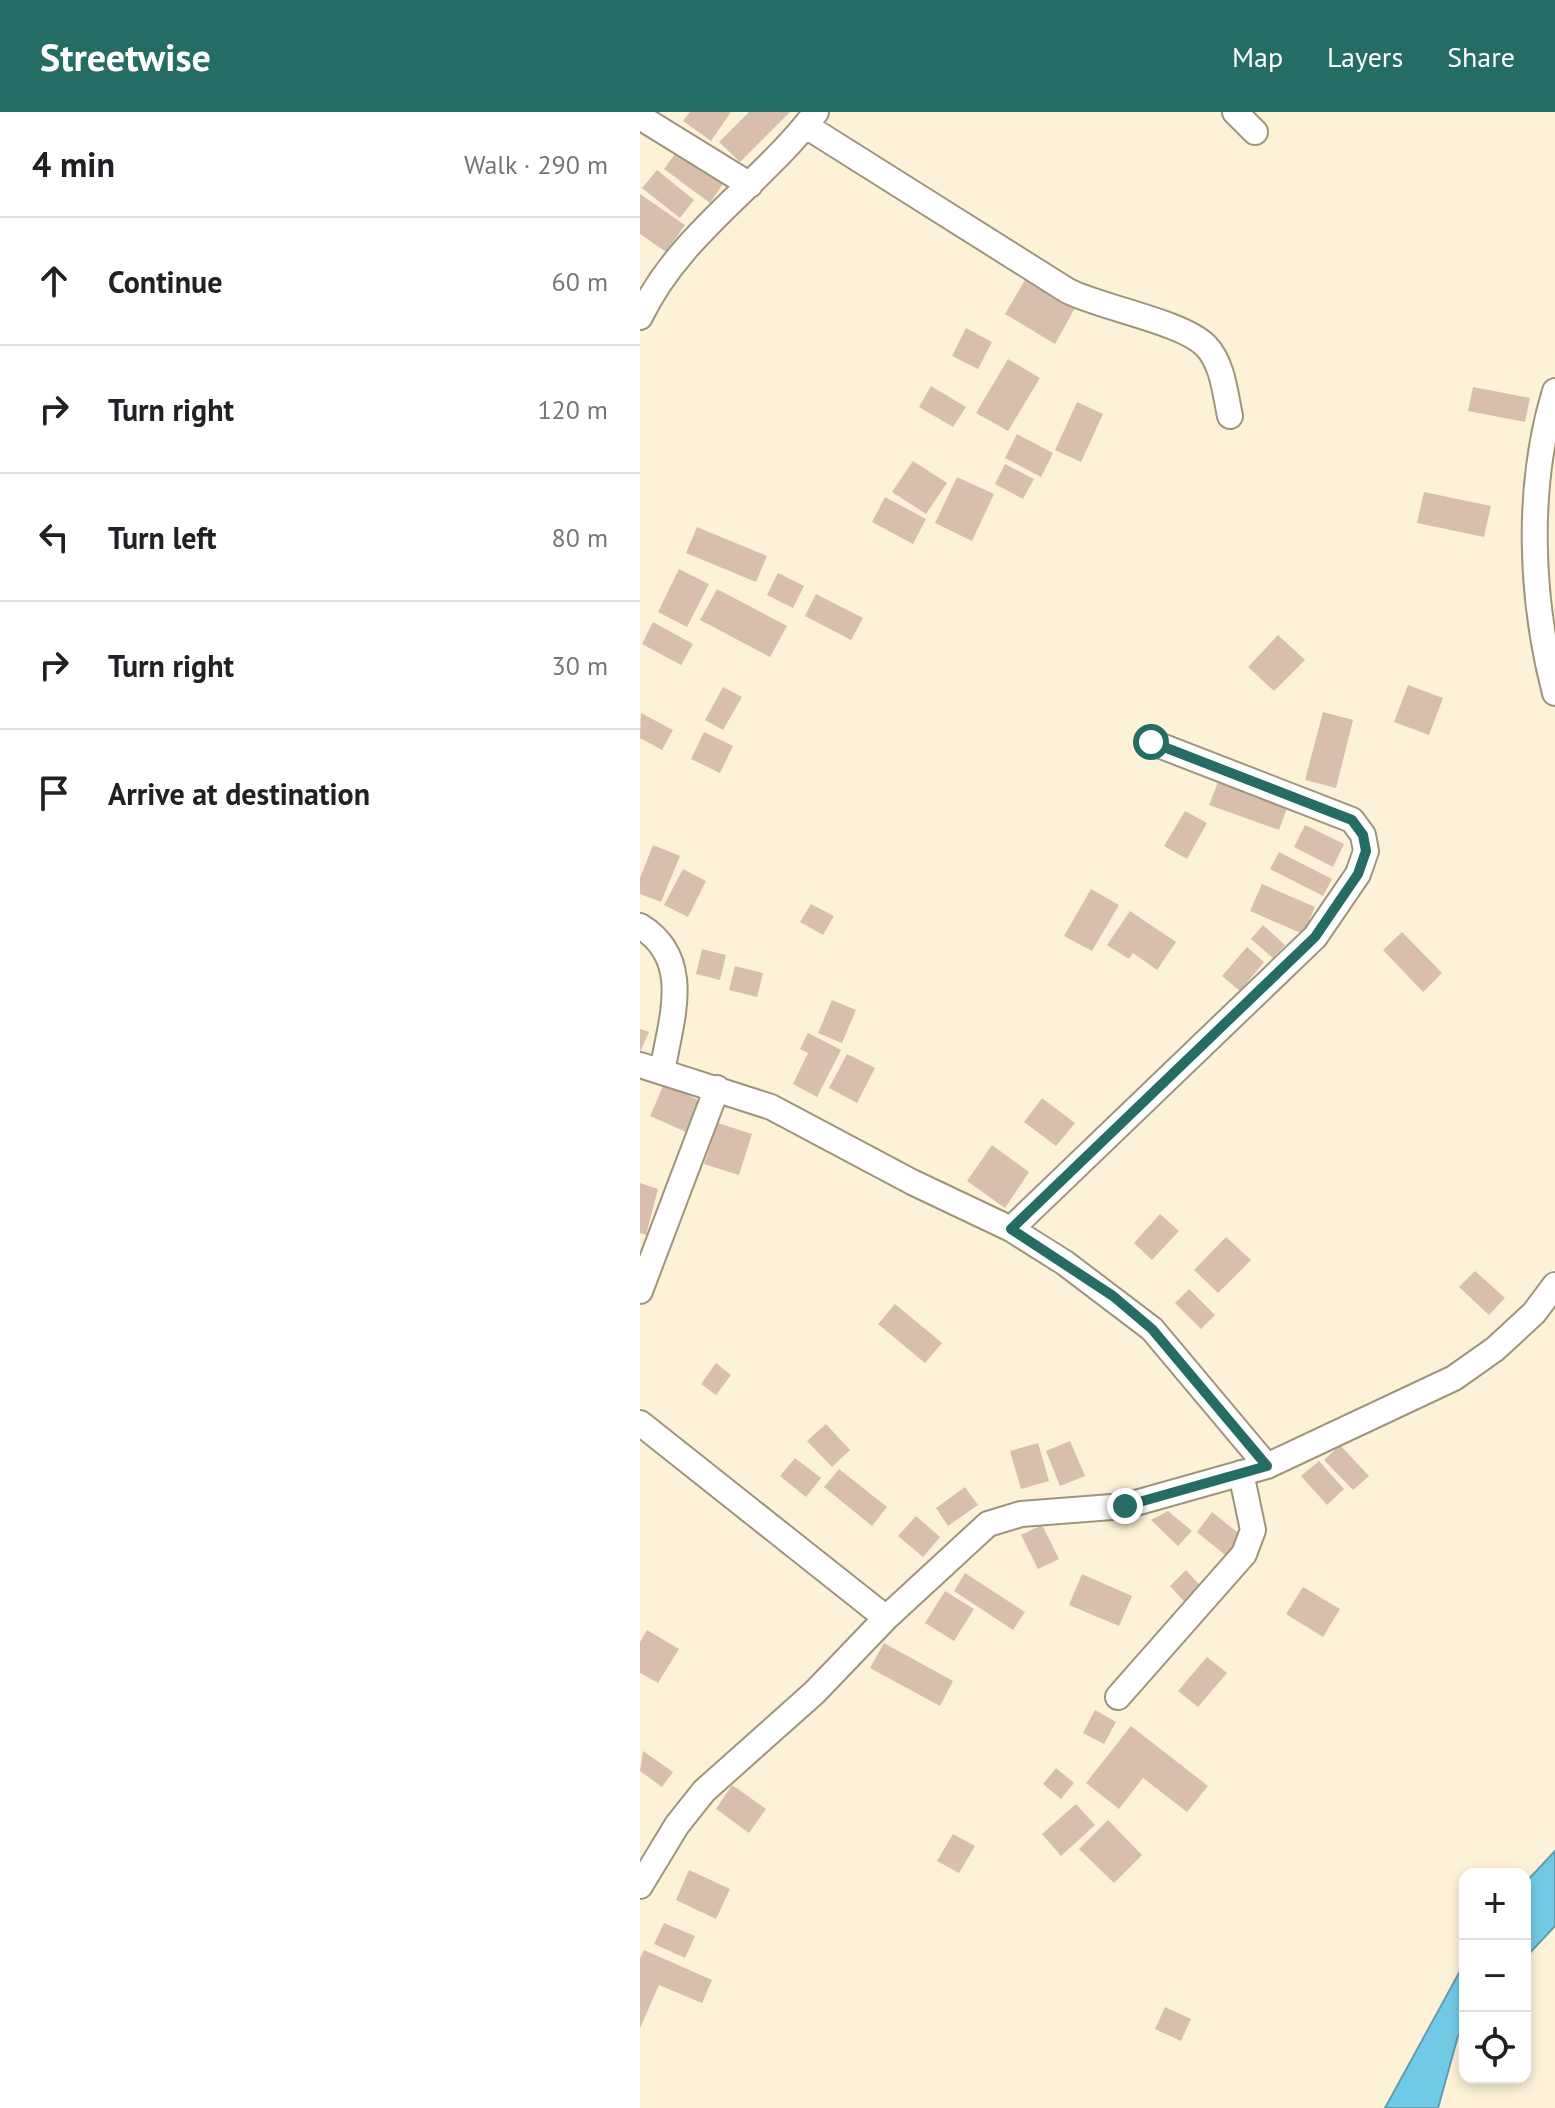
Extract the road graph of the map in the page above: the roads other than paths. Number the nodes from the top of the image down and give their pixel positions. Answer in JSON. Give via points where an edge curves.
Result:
{"nodes":[{"id":1,"x":1235,"y":112,"type":"edge"},
{"id":2,"x":640,"y":117,"type":"edge"},
{"id":3,"x":811,"y":119,"type":"edge"},
{"id":4,"x":1255,"y":132,"type":"dead end"},
{"id":5,"x":750,"y":185,"type":"junction"},
{"id":6,"x":640,"y":317,"type":"edge"},
{"id":7,"x":1555,"y":391,"type":"edge"},
{"id":8,"x":1230,"y":416,"type":"dead end"},
{"id":9,"x":1555,"y":693,"type":"edge"},
{"id":10,"x":1151,"y":742,"type":"dead end"},
{"id":11,"x":640,"y":926,"type":"edge"},
{"id":12,"x":651,"y":1069,"type":"edge"},
{"id":13,"x":717,"y":1088,"type":"junction"},
{"id":14,"x":1011,"y":1229,"type":"junction"},
{"id":15,"x":1555,"y":1285,"type":"edge"},
{"id":16,"x":640,"y":1291,"type":"edge"},
{"id":17,"x":640,"y":1423,"type":"edge"},
{"id":18,"x":1267,"y":1466,"type":"junction"},
{"id":19,"x":1241,"y":1473,"type":"junction"},
{"id":20,"x":886,"y":1618,"type":"junction"},
{"id":21,"x":1118,"y":1697,"type":"dead end"},
{"id":22,"x":640,"y":1886,"type":"edge"}],
"edges":[{"from":1,"to":4,"type":"street"},
{"from":2,"to":5,"type":"street"},
{"from":3,"to":5,"type":"street"},
{"from":3,"to":8,"type":"street","via":[[1068,291],[1178,330],[1205,346],[1222,376]]},
{"from":5,"to":6,"type":"street","via":[[664,274]]},
{"from":7,"to":9,"type":"street","via":[[1536,492],[1536,580]]},
{"from":10,"to":14,"type":"street","via":[[1352,820],[1366,851],[1358,874],[1315,937]]},
{"from":11,"to":12,"type":"street","via":[[669,952],[676,975]]},
{"from":12,"to":13,"type":"street"},
{"from":13,"to":14,"type":"street","via":[[771,1107]]},
{"from":13,"to":16,"type":"street"},
{"from":14,"to":18,"type":"street","via":[[1113,1296],[1152,1329]]},
{"from":15,"to":18,"type":"street","via":[[1495,1349],[1454,1378]]},
{"from":17,"to":20,"type":"street"},
{"from":18,"to":19,"type":"street"},
{"from":19,"to":20,"type":"street","via":[[1125,1506],[1021,1514],[988,1524]]},
{"from":19,"to":21,"type":"street","via":[[1253,1530],[1244,1554]]},
{"from":20,"to":22,"type":"street","via":[[815,1692],[704,1791]]}]}
